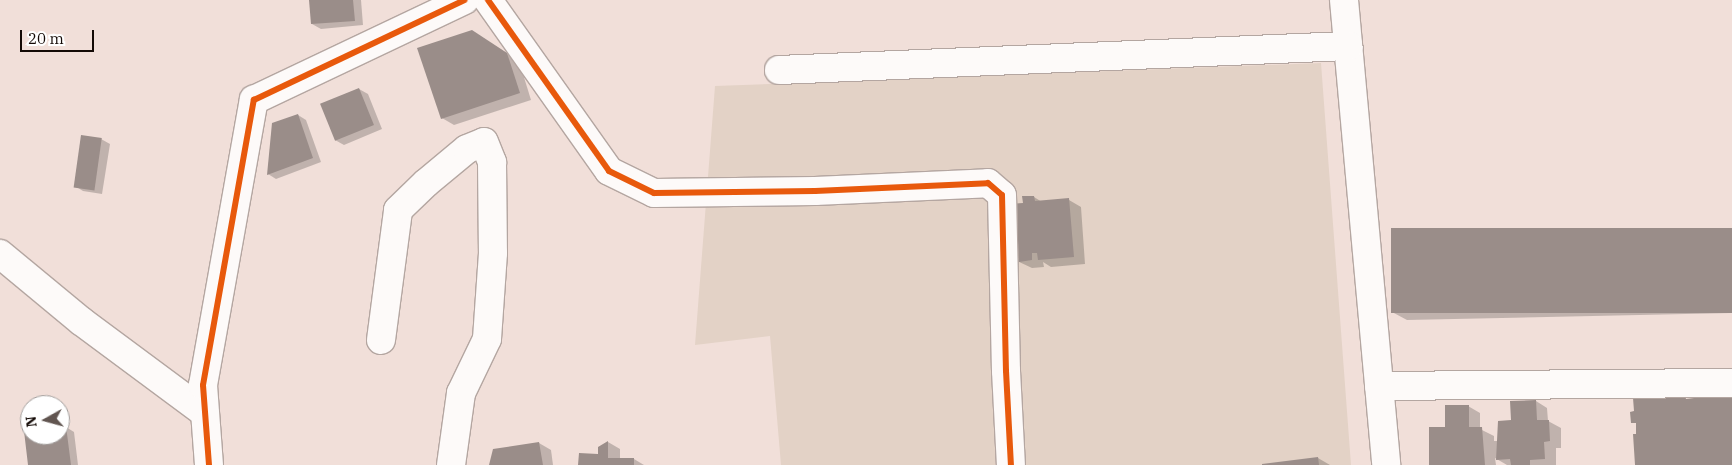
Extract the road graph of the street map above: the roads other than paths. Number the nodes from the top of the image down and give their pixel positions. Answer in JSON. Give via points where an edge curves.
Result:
{"nodes":[{"id":1,"x":465,"y":0,"type":"edge"},
{"id":2,"x":488,"y":0,"type":"edge"},
{"id":3,"x":1344,"y":0,"type":"edge"},
{"id":4,"x":1348,"y":46,"type":"junction"},
{"id":5,"x":779,"y":70,"type":"dead end"},
{"id":6,"x":0,"y":254,"type":"edge"},
{"id":7,"x":381,"y":340,"type":"dead end"},
{"id":8,"x":1732,"y":383,"type":"edge"},
{"id":9,"x":1379,"y":386,"type":"junction"},
{"id":10,"x":205,"y":413,"type":"junction"},
{"id":11,"x":209,"y":465,"type":"edge"},
{"id":12,"x":451,"y":465,"type":"edge"},
{"id":13,"x":1011,"y":465,"type":"edge"},
{"id":14,"x":1386,"y":465,"type":"edge"}],
"edges":[{"from":1,"to":10,"type":"street","via":[[254,100],[203,384]]},
{"from":2,"to":13,"type":"street","via":[[609,171],[654,193],[988,183],[1002,195]]},
{"from":3,"to":4,"type":"street"},
{"from":4,"to":5,"type":"street"},
{"from":4,"to":9,"type":"street"},
{"from":6,"to":10,"type":"street","via":[[81,321]]},
{"from":7,"to":12,"type":"street","via":[[398,210],[467,149],[484,142],[492,162],[493,253],[487,339],[461,393]]},
{"from":8,"to":9,"type":"street"},
{"from":9,"to":14,"type":"street"},
{"from":10,"to":11,"type":"street"}]}
